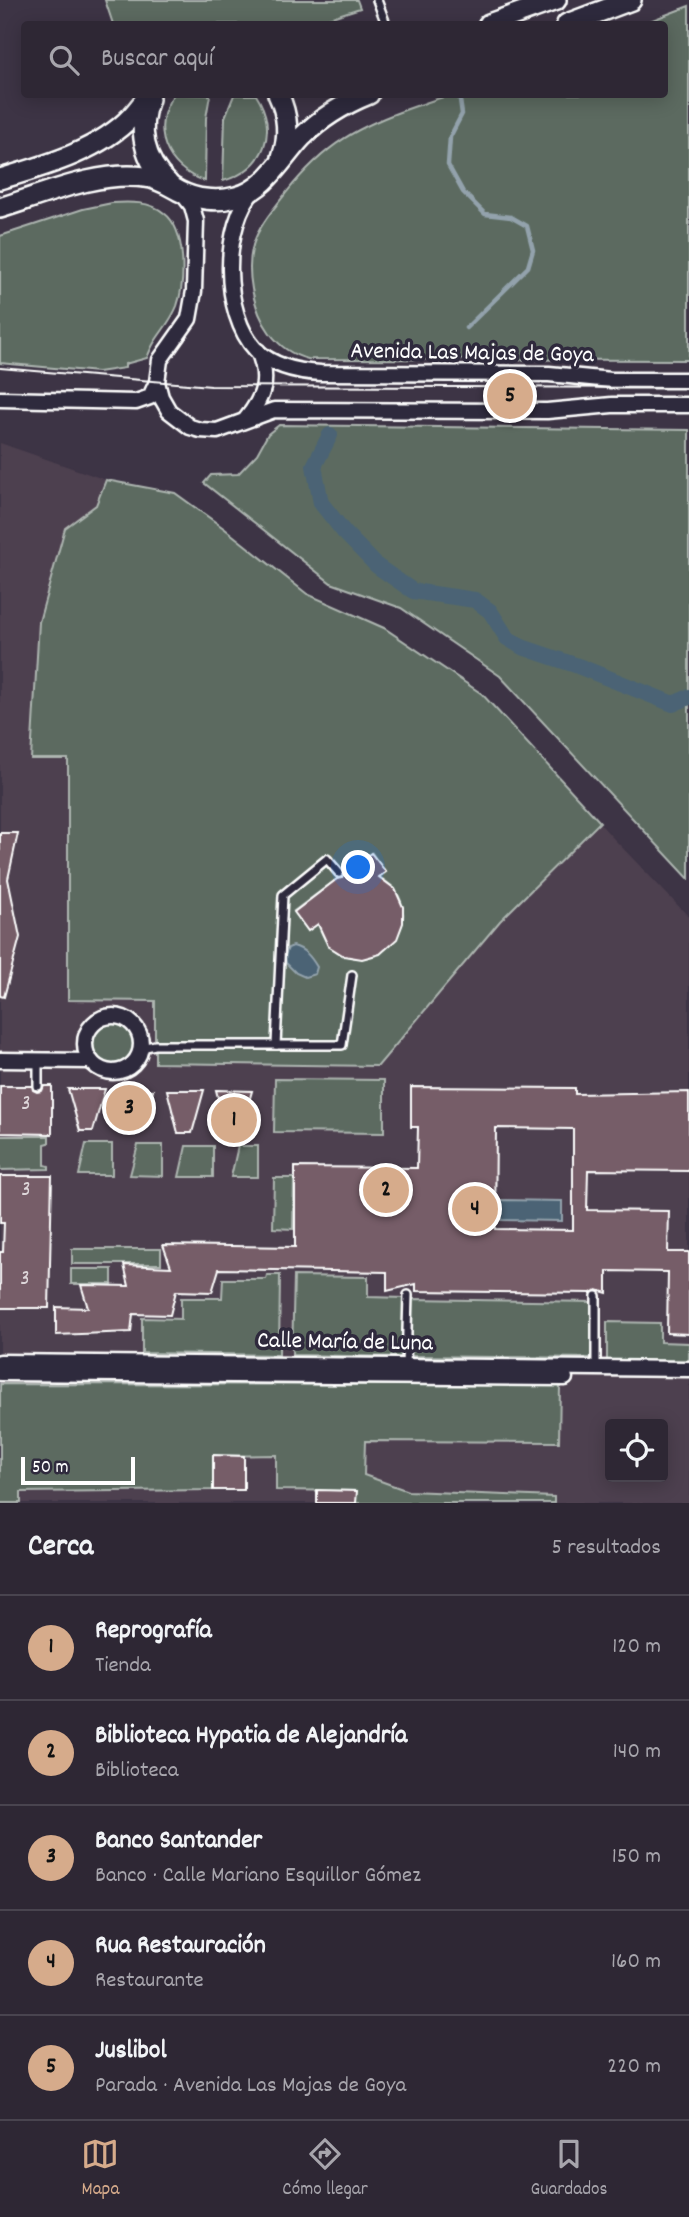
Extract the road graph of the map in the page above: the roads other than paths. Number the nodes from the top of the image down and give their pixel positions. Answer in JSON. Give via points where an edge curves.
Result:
{"nodes":[{"id":1,"x":377,"y":0,"type":"edge"},
{"id":2,"x":555,"y":0,"type":"edge"},
{"id":3,"x":631,"y":0,"type":"edge"},
{"id":4,"x":385,"y":21,"type":"edge"},
{"id":5,"x":497,"y":21,"type":"edge"},
{"id":6,"x":575,"y":21,"type":"edge"},
{"id":7,"x":147,"y":98,"type":"edge"},
{"id":8,"x":149,"y":98,"type":"edge"},
{"id":9,"x":280,"y":98,"type":"edge"},
{"id":10,"x":361,"y":98,"type":"edge"},
{"id":11,"x":278,"y":164,"type":"junction"},
{"id":12,"x":0,"y":179,"type":"edge"},
{"id":13,"x":256,"y":188,"type":"junction"},
{"id":14,"x":176,"y":189,"type":"junction"},
{"id":15,"x":0,"y":208,"type":"edge"},
{"id":16,"x":258,"y":351,"type":"junction"},
{"id":17,"x":689,"y":380,"type":"edge"},
{"id":18,"x":157,"y":382,"type":"junction"},
{"id":19,"x":0,"y":399,"type":"edge"},
{"id":20,"x":689,"y":405,"type":"edge"},
{"id":21,"x":245,"y":420,"type":"junction"},
{"id":22,"x":339,"y":873,"type":"dead end"},
{"id":23,"x":352,"y":975,"type":"dead end"},
{"id":24,"x":276,"y":1045,"type":"junction"},
{"id":25,"x":141,"y":1048,"type":"junction"},
{"id":26,"x":88,"y":1055,"type":"junction"},
{"id":27,"x":0,"y":1060,"type":"edge"},
{"id":28,"x":38,"y":1061,"type":"junction"},
{"id":29,"x":38,"y":1086,"type":"dead end"},
{"id":30,"x":408,"y":1295,"type":"dead end"},
{"id":31,"x":596,"y":1297,"type":"dead end"},
{"id":32,"x":0,"y":1362,"type":"edge"},
{"id":33,"x":406,"y":1366,"type":"junction"},
{"id":34,"x":596,"y":1368,"type":"junction"},
{"id":35,"x":689,"y":1369,"type":"edge"},
{"id":36,"x":0,"y":1373,"type":"edge"},
{"id":37,"x":565,"y":1378,"type":"dead end"}],
"edges":[{"from":1,"to":4,"type":"lane"},
{"from":2,"to":5,"type":"main road"},
{"from":3,"to":6,"type":"main road"},
{"from":7,"to":12,"type":"main road","via":[[132,117],[96,143],[62,160]]},
{"from":8,"to":14,"type":"main road","via":[[143,123],[145,146],[154,168]]},
{"from":9,"to":11,"type":"main road","via":[[287,133]]},
{"from":10,"to":11,"type":"main road","via":[[320,121]]},
{"from":11,"to":13,"type":"main road"},
{"from":13,"to":14,"type":"main road","via":[[228,199]]},
{"from":13,"to":16,"type":"street","via":[[244,204],[233,236],[231,279],[239,321]]},
{"from":14,"to":15,"type":"main road","via":[[152,178],[111,176]]},
{"from":14,"to":18,"type":"street","via":[[192,206],[196,221],[194,291],[189,319],[160,360]]},
{"from":16,"to":17,"type":"street","name":"Avenida Las Majas de Goya","via":[[277,363],[310,372]]},
{"from":16,"to":21,"type":"street","via":[[263,387]]},
{"from":18,"to":19,"type":"street","via":[[150,397],[135,402]]},
{"from":18,"to":21,"type":"street","name":"Avenida Las Majas de Goya","via":[[169,411],[190,427],[217,431]]},
{"from":20,"to":21,"type":"street","name":"Avenida Las Majas de Goya","via":[[547,411],[281,410]]},
{"from":22,"to":24,"type":"lane","via":[[327,859],[284,895]]},
{"from":23,"to":24,"type":"lane","via":[[342,1045]]},
{"from":24,"to":25,"type":"lane"},
{"from":25,"to":26,"type":"street","via":[[132,1064],[116,1072],[98,1067]]},
{"from":25,"to":26,"type":"street","via":[[137,1029],[122,1017],[103,1017],[85,1039]]},
{"from":26,"to":28,"type":"street","via":[[68,1061]]},
{"from":27,"to":28,"type":"street"},
{"from":28,"to":29,"type":"lane"},
{"from":30,"to":33,"type":"lane"},
{"from":31,"to":34,"type":"lane"},
{"from":32,"to":33,"type":"street","name":"Calle María de Luna"},
{"from":33,"to":34,"type":"street","name":"Calle María de Luna"},
{"from":34,"to":35,"type":"street","name":"Calle María de Luna"},
{"from":36,"to":37,"type":"street","name":"Calle María de Luna"}]}
